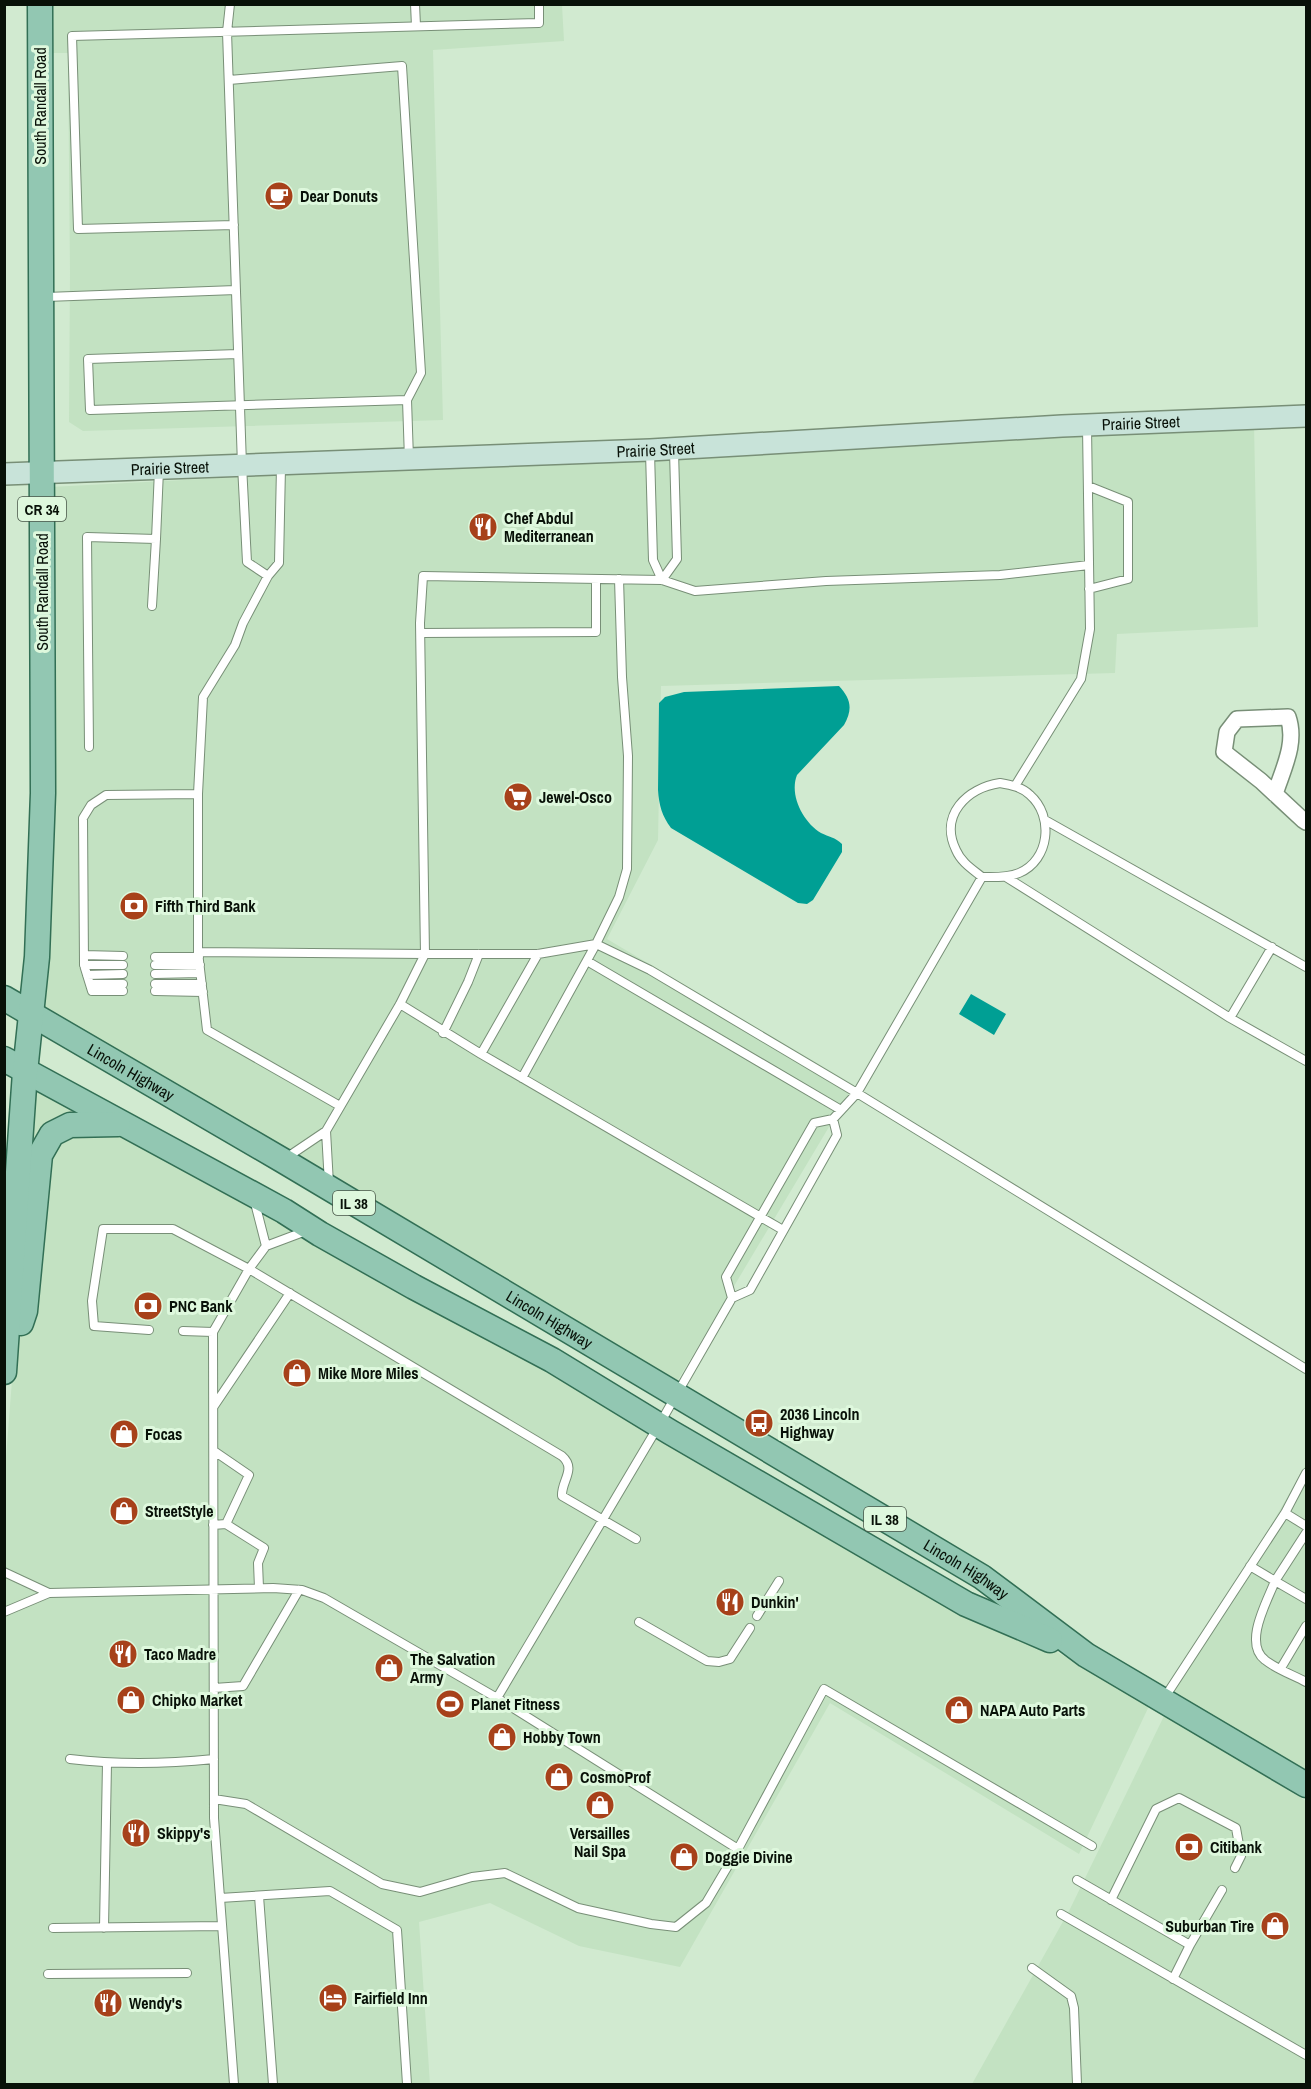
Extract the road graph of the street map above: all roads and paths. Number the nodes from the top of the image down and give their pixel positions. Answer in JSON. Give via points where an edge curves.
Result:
{"nodes":[{"id":1,"x":40,"y":4,"type":"edge"},
{"id":2,"x":230,"y":4,"type":"edge"},
{"id":3,"x":415,"y":4,"type":"edge"},
{"id":4,"x":539,"y":4,"type":"edge"},
{"id":5,"x":416,"y":26,"type":"junction"},
{"id":6,"x":227,"y":32,"type":"junction"},
{"id":7,"x":229,"y":81,"type":"junction"},
{"id":8,"x":234,"y":225,"type":"junction"},
{"id":9,"x":236,"y":290,"type":"junction"},
{"id":10,"x":41,"y":297,"type":"junction"},
{"id":11,"x":238,"y":354,"type":"junction"},
{"id":12,"x":407,"y":400,"type":"junction"},
{"id":13,"x":240,"y":405,"type":"junction"},
{"id":14,"x":1306,"y":416,"type":"edge"},
{"id":15,"x":1087,"y":425,"type":"junction"},
{"id":16,"x":674,"y":449,"type":"junction"},
{"id":17,"x":650,"y":450,"type":"junction"},
{"id":18,"x":409,"y":459,"type":"junction"},
{"id":19,"x":281,"y":464,"type":"junction"},
{"id":20,"x":242,"y":465,"type":"junction"},
{"id":21,"x":159,"y":468,"type":"junction"},
{"id":22,"x":42,"y":472,"type":"junction"},
{"id":23,"x":4,"y":474,"type":"edge"},
{"id":24,"x":1088,"y":486,"type":"junction"},
{"id":25,"x":156,"y":539,"type":"junction"},
{"id":26,"x":1089,"y":565,"type":"junction"},
{"id":27,"x":268,"y":576,"type":"junction"},
{"id":28,"x":596,"y":579,"type":"junction"},
{"id":29,"x":620,"y":579,"type":"junction"},
{"id":30,"x":662,"y":580,"type":"junction"},
{"id":31,"x":1089,"y":589,"type":"junction"},
{"id":32,"x":152,"y":606,"type":"dead end"},
{"id":33,"x":421,"y":633,"type":"junction"},
{"id":34,"x":89,"y":747,"type":"dead end"},
{"id":35,"x":1015,"y":786,"type":"junction"},
{"id":36,"x":198,"y":794,"type":"junction"},
{"id":37,"x":1275,"y":794,"type":"junction"},
{"id":38,"x":1045,"y":820,"type":"junction"},
{"id":39,"x":1306,"y":822,"type":"edge"},
{"id":40,"x":982,"y":877,"type":"junction"},
{"id":41,"x":1006,"y":877,"type":"junction"},
{"id":42,"x":596,"y":944,"type":"junction"},
{"id":43,"x":1272,"y":947,"type":"junction"},
{"id":44,"x":425,"y":954,"type":"junction"},
{"id":45,"x":479,"y":954,"type":"junction"},
{"id":46,"x":538,"y":954,"type":"junction"},
{"id":47,"x":84,"y":955,"type":"junction"},
{"id":48,"x":123,"y":956,"type":"dead end"},
{"id":49,"x":587,"y":961,"type":"junction"},
{"id":50,"x":199,"y":962,"type":"junction"},
{"id":51,"x":84,"y":965,"type":"junction"},
{"id":52,"x":1306,"y":967,"type":"edge"},
{"id":53,"x":87,"y":975,"type":"junction"},
{"id":54,"x":123,"y":987,"type":"dead end"},
{"id":55,"x":155,"y":987,"type":"dead end"},
{"id":56,"x":202,"y":988,"type":"junction"},
{"id":57,"x":4,"y":998,"type":"edge"},
{"id":58,"x":400,"y":1004,"type":"junction"},
{"id":59,"x":31,"y":1012,"type":"junction"},
{"id":60,"x":1230,"y":1018,"type":"junction"},
{"id":61,"x":443,"y":1033,"type":"junction"},
{"id":62,"x":481,"y":1054,"type":"junction"},
{"id":63,"x":4,"y":1059,"type":"edge"},
{"id":64,"x":1306,"y":1061,"type":"edge"},
{"id":65,"x":25,"y":1072,"type":"junction"},
{"id":66,"x":522,"y":1078,"type":"junction"},
{"id":67,"x":857,"y":1093,"type":"junction"},
{"id":68,"x":340,"y":1106,"type":"junction"},
{"id":69,"x":841,"y":1110,"type":"junction"},
{"id":70,"x":833,"y":1119,"type":"junction"},
{"id":71,"x":122,"y":1124,"type":"junction"},
{"id":72,"x":326,"y":1131,"type":"junction"},
{"id":73,"x":282,"y":1160,"type":"junction"},
{"id":74,"x":329,"y":1188,"type":"junction"},
{"id":75,"x":253,"y":1195,"type":"junction"},
{"id":76,"x":761,"y":1217,"type":"junction"},
{"id":77,"x":312,"y":1229,"type":"junction"},
{"id":78,"x":783,"y":1230,"type":"junction"},
{"id":79,"x":266,"y":1246,"type":"junction"},
{"id":80,"x":249,"y":1269,"type":"junction"},
{"id":81,"x":290,"y":1293,"type":"junction"},
{"id":82,"x":732,"y":1298,"type":"junction"},
{"id":83,"x":149,"y":1330,"type":"dead end"},
{"id":84,"x":183,"y":1331,"type":"dead end"},
{"id":85,"x":213,"y":1332,"type":"junction"},
{"id":86,"x":1306,"y":1370,"type":"edge"},
{"id":87,"x":4,"y":1372,"type":"edge"},
{"id":88,"x":4,"y":1380,"type":"edge"},
{"id":89,"x":676,"y":1395,"type":"junction"},
{"id":90,"x":214,"y":1406,"type":"junction"},
{"id":91,"x":659,"y":1425,"type":"junction"},
{"id":92,"x":214,"y":1451,"type":"junction"},
{"id":93,"x":1306,"y":1473,"type":"edge"},
{"id":94,"x":1285,"y":1513,"type":"junction"},
{"id":95,"x":602,"y":1520,"type":"junction"},
{"id":96,"x":226,"y":1524,"type":"junction"},
{"id":97,"x":213,"y":1525,"type":"junction"},
{"id":98,"x":1306,"y":1526,"type":"edge"},
{"id":99,"x":1306,"y":1533,"type":"edge"},
{"id":100,"x":636,"y":1539,"type":"dead end"},
{"id":101,"x":1250,"y":1566,"type":"junction"},
{"id":102,"x":4,"y":1572,"type":"edge"},
{"id":103,"x":779,"y":1581,"type":"dead end"},
{"id":104,"x":1275,"y":1581,"type":"junction"},
{"id":105,"x":259,"y":1588,"type":"junction"},
{"id":106,"x":214,"y":1590,"type":"junction"},
{"id":107,"x":299,"y":1590,"type":"junction"},
{"id":108,"x":49,"y":1593,"type":"junction"},
{"id":109,"x":1306,"y":1599,"type":"edge"},
{"id":110,"x":4,"y":1612,"type":"edge"},
{"id":111,"x":758,"y":1616,"type":"dead end"},
{"id":112,"x":639,"y":1622,"type":"dead end"},
{"id":113,"x":1306,"y":1626,"type":"edge"},
{"id":114,"x":750,"y":1628,"type":"dead end"},
{"id":115,"x":1086,"y":1655,"type":"junction"},
{"id":116,"x":1281,"y":1668,"type":"junction"},
{"id":117,"x":1306,"y":1682,"type":"edge"},
{"id":118,"x":214,"y":1688,"type":"junction"},
{"id":119,"x":496,"y":1698,"type":"junction"},
{"id":120,"x":1162,"y":1700,"type":"junction"},
{"id":121,"x":70,"y":1759,"type":"dead end"},
{"id":122,"x":214,"y":1759,"type":"junction"},
{"id":123,"x":107,"y":1763,"type":"junction"},
{"id":124,"x":1301,"y":1778,"type":"edge"},
{"id":125,"x":214,"y":1799,"type":"junction"},
{"id":126,"x":1092,"y":1846,"type":"dead end"},
{"id":127,"x":738,"y":1849,"type":"junction"},
{"id":128,"x":1235,"y":1868,"type":"dead end"},
{"id":129,"x":1077,"y":1880,"type":"dead end"},
{"id":130,"x":1222,"y":1890,"type":"dead end"},
{"id":131,"x":259,"y":1896,"type":"junction"},
{"id":132,"x":220,"y":1898,"type":"junction"},
{"id":133,"x":1111,"y":1900,"type":"junction"},
{"id":134,"x":1061,"y":1914,"type":"dead end"},
{"id":135,"x":222,"y":1926,"type":"junction"},
{"id":136,"x":53,"y":1928,"type":"dead end"},
{"id":137,"x":104,"y":1928,"type":"junction"},
{"id":138,"x":1190,"y":1945,"type":"junction"},
{"id":139,"x":1032,"y":1968,"type":"dead end"},
{"id":140,"x":187,"y":1973,"type":"dead end"},
{"id":141,"x":48,"y":1974,"type":"dead end"},
{"id":142,"x":1173,"y":1979,"type":"junction"},
{"id":143,"x":1306,"y":2055,"type":"edge"},
{"id":144,"x":234,"y":2085,"type":"edge"},
{"id":145,"x":273,"y":2085,"type":"edge"},
{"id":146,"x":407,"y":2085,"type":"edge"},
{"id":147,"x":1077,"y":2085,"type":"edge"}],
"edges":[{"from":1,"to":10,"type":"main road","name":"South Randall Road","number":"CR 34"},
{"from":2,"to":6,"type":"lane"},
{"from":3,"to":5,"type":"lane"},
{"from":4,"to":5,"type":"lane","via":[[539,23]]},
{"from":5,"to":6,"type":"lane"},
{"from":6,"to":7,"type":"lane"},
{"from":6,"to":8,"type":"lane","via":[[72,36],[78,229]]},
{"from":7,"to":8,"type":"lane"},
{"from":7,"to":12,"type":"lane","via":[[402,66],[421,373]]},
{"from":8,"to":9,"type":"lane"},
{"from":9,"to":10,"type":"lane"},
{"from":9,"to":11,"type":"lane"},
{"from":10,"to":22,"type":"main road","name":"South Randall Road","number":"CR 34"},
{"from":11,"to":13,"type":"lane"},
{"from":11,"to":13,"type":"lane","via":[[88,359],[89,400],[90,410]]},
{"from":12,"to":13,"type":"lane"},
{"from":12,"to":18,"type":"lane"},
{"from":13,"to":20,"type":"lane"},
{"from":14,"to":15,"type":"street","name":"Prairie Street"},
{"from":15,"to":16,"type":"street","name":"Prairie Street"},
{"from":15,"to":24,"type":"lane"},
{"from":16,"to":17,"type":"street","name":"Prairie Street"},
{"from":16,"to":30,"type":"lane","via":[[677,559]]},
{"from":17,"to":18,"type":"street","name":"Prairie Street"},
{"from":17,"to":30,"type":"lane","via":[[653,560]]},
{"from":18,"to":19,"type":"street","name":"Prairie Street"},
{"from":19,"to":20,"type":"street","name":"Prairie Street"},
{"from":19,"to":27,"type":"lane","via":[[279,563]]},
{"from":20,"to":21,"type":"street","name":"Prairie Street"},
{"from":20,"to":27,"type":"lane","via":[[247,562]]},
{"from":21,"to":22,"type":"street","name":"Prairie Street"},
{"from":21,"to":25,"type":"lane"},
{"from":22,"to":23,"type":"street","name":"Prairie Street"},
{"from":22,"to":59,"type":"main road","name":"South Randall Road","number":"CR 34","via":[[43,793]]},
{"from":24,"to":26,"type":"lane"},
{"from":24,"to":31,"type":"lane","via":[[1128,502],[1128,579]]},
{"from":25,"to":32,"type":"lane"},
{"from":25,"to":34,"type":"lane","via":[[87,537]]},
{"from":26,"to":30,"type":"lane","via":[[1000,575],[826,581],[695,591]]},
{"from":26,"to":31,"type":"lane"},
{"from":27,"to":36,"type":"lane","via":[[235,645],[203,697]]},
{"from":28,"to":29,"type":"lane"},
{"from":28,"to":33,"type":"lane","via":[[596,632]]},
{"from":28,"to":33,"type":"lane","via":[[423,576]]},
{"from":29,"to":30,"type":"lane"},
{"from":29,"to":42,"type":"lane","via":[[628,756],[627,869],[619,897]]},
{"from":31,"to":35,"type":"lane","via":[[1090,629],[1081,679]]},
{"from":33,"to":44,"type":"lane"},
{"from":35,"to":38,"type":"lane","via":[[1039,805]]},
{"from":35,"to":40,"type":"lane","via":[[984,785],[970,792],[953,818],[951,834],[955,849],[963,862]]},
{"from":36,"to":47,"type":"lane","via":[[106,795],[91,805],[83,818]]},
{"from":36,"to":50,"type":"lane"},
{"from":37,"to":37,"type":"street","via":[[1224,752],[1227,732],[1238,719],[1288,717],[1291,746]]},
{"from":37,"to":39,"type":"street"},
{"from":38,"to":41,"type":"lane","via":[[1042,850],[1021,873]]},
{"from":38,"to":43,"type":"lane"},
{"from":40,"to":41,"type":"lane"},
{"from":40,"to":67,"type":"lane"},
{"from":41,"to":60,"type":"lane"},
{"from":42,"to":46,"type":"lane"},
{"from":42,"to":49,"type":"lane"},
{"from":42,"to":67,"type":"lane","via":[[650,970]]},
{"from":43,"to":52,"type":"lane"},
{"from":43,"to":60,"type":"lane"},
{"from":44,"to":45,"type":"lane"},
{"from":44,"to":50,"type":"lane"},
{"from":44,"to":58,"type":"lane"},
{"from":45,"to":46,"type":"lane"},
{"from":45,"to":61,"type":"lane"},
{"from":46,"to":62,"type":"lane"},
{"from":47,"to":48,"type":"lane"},
{"from":47,"to":51,"type":"lane"},
{"from":49,"to":66,"type":"lane"},
{"from":49,"to":69,"type":"lane"},
{"from":50,"to":50,"type":"lane","via":[[155,965]]},
{"from":50,"to":56,"type":"lane"},
{"from":51,"to":53,"type":"lane"},
{"from":51,"to":53,"type":"lane","via":[[123,970]]},
{"from":53,"to":54,"type":"lane","via":[[91,987]]},
{"from":55,"to":56,"type":"lane"},
{"from":56,"to":68,"type":"lane","via":[[207,1030]]},
{"from":57,"to":59,"type":"main road","name":"Lincoln Highway","number":"IL 38"},
{"from":58,"to":61,"type":"lane"},
{"from":58,"to":68,"type":"lane"},
{"from":59,"to":65,"type":"main road","name":"South Randall Road","number":"CR 34"},
{"from":59,"to":73,"type":"main road","name":"Lincoln Highway","number":"IL 38"},
{"from":60,"to":64,"type":"lane"},
{"from":61,"to":62,"type":"lane"},
{"from":62,"to":66,"type":"lane"},
{"from":63,"to":65,"type":"main road","name":"Lincoln Highway","number":"IL 38"},
{"from":65,"to":71,"type":"main road","name":"Lincoln Highway","number":"IL 38"},
{"from":65,"to":87,"type":"main road","number":"CR 34"},
{"from":66,"to":76,"type":"lane"},
{"from":67,"to":69,"type":"lane"},
{"from":67,"to":86,"type":"lane"},
{"from":68,"to":72,"type":"lane"},
{"from":69,"to":70,"type":"lane"},
{"from":70,"to":76,"type":"lane","via":[[814,1123]]},
{"from":70,"to":78,"type":"lane","via":[[837,1135]]},
{"from":71,"to":75,"type":"main road","name":"Lincoln Highway","number":"IL 38"},
{"from":71,"to":88,"type":"main road","via":[[70,1125],[52,1134],[40,1155],[25,1311]]},
{"from":72,"to":73,"type":"lane"},
{"from":72,"to":74,"type":"lane"},
{"from":73,"to":74,"type":"main road","name":"Lincoln Highway","number":"IL 38"},
{"from":74,"to":89,"type":"main road","name":"Lincoln Highway","number":"IL 38"},
{"from":75,"to":77,"type":"main road","name":"Lincoln Highway","number":"IL 38"},
{"from":75,"to":79,"type":"lane"},
{"from":76,"to":78,"type":"lane"},
{"from":76,"to":82,"type":"lane","via":[[726,1277]]},
{"from":77,"to":79,"type":"lane"},
{"from":77,"to":91,"type":"main road","name":"Lincoln Highway","number":"IL 38","via":[[552,1360]]},
{"from":78,"to":82,"type":"lane","via":[[750,1290]]},
{"from":79,"to":80,"type":"lane"},
{"from":80,"to":81,"type":"lane"},
{"from":80,"to":83,"type":"lane","via":[[173,1230],[103,1229],[92,1301],[93,1326]]},
{"from":80,"to":85,"type":"lane"},
{"from":81,"to":90,"type":"lane"},
{"from":81,"to":95,"type":"lane","via":[[562,1456],[569,1471],[562,1496]]},
{"from":82,"to":89,"type":"lane"},
{"from":84,"to":85,"type":"lane"},
{"from":85,"to":90,"type":"lane"},
{"from":89,"to":91,"type":"lane"},
{"from":89,"to":115,"type":"main road","name":"Lincoln Highway","number":"IL 38","via":[[981,1577]]},
{"from":90,"to":92,"type":"lane"},
{"from":91,"to":95,"type":"lane"},
{"from":91,"to":115,"type":"main road","name":"Lincoln Highway","number":"IL 38","via":[[966,1604]]},
{"from":92,"to":96,"type":"lane","via":[[249,1475]]},
{"from":92,"to":97,"type":"lane"},
{"from":93,"to":94,"type":"lane"},
{"from":94,"to":98,"type":"lane"},
{"from":94,"to":101,"type":"lane"},
{"from":95,"to":100,"type":"lane"},
{"from":95,"to":119,"type":"lane"},
{"from":96,"to":97,"type":"lane"},
{"from":96,"to":105,"type":"lane","via":[[264,1548],[258,1563]]},
{"from":97,"to":106,"type":"lane"},
{"from":99,"to":104,"type":"lane"},
{"from":101,"to":104,"type":"lane"},
{"from":101,"to":120,"type":"lane"},
{"from":102,"to":108,"type":"lane"},
{"from":103,"to":111,"type":"lane"},
{"from":104,"to":109,"type":"lane"},
{"from":104,"to":116,"type":"lane","via":[[1254,1641],[1265,1660]]},
{"from":105,"to":106,"type":"lane"},
{"from":105,"to":107,"type":"lane"},
{"from":106,"to":108,"type":"lane"},
{"from":106,"to":118,"type":"lane"},
{"from":107,"to":118,"type":"lane","via":[[243,1686]]},
{"from":107,"to":119,"type":"lane","via":[[324,1598]]},
{"from":108,"to":110,"type":"lane"},
{"from":112,"to":114,"type":"lane","via":[[707,1661],[719,1662],[730,1659]]},
{"from":113,"to":116,"type":"lane"},
{"from":115,"to":120,"type":"main road","name":"Lincoln Highway","number":"IL 38"},
{"from":116,"to":117,"type":"lane"},
{"from":118,"to":122,"type":"lane"},
{"from":119,"to":127,"type":"lane"},
{"from":120,"to":124,"type":"main road","name":"Lincoln Highway","number":"IL 38"},
{"from":121,"to":123,"type":"lane"},
{"from":122,"to":123,"type":"lane","via":[[166,1764]]},
{"from":122,"to":125,"type":"lane"},
{"from":123,"to":137,"type":"lane"},
{"from":125,"to":127,"type":"lane","via":[[246,1804],[382,1884],[420,1892],[472,1877],[505,1873],[578,1908],[676,1927],[706,1903]]},
{"from":125,"to":132,"type":"lane"},
{"from":126,"to":127,"type":"lane","via":[[825,1689]]},
{"from":128,"to":133,"type":"lane","via":[[1241,1856],[1236,1828],[1179,1798],[1156,1809]]},
{"from":129,"to":133,"type":"lane"},
{"from":130,"to":138,"type":"lane"},
{"from":131,"to":132,"type":"lane"},
{"from":131,"to":145,"type":"lane"},
{"from":131,"to":146,"type":"lane","via":[[330,1891],[398,1930]]},
{"from":132,"to":135,"type":"lane"},
{"from":133,"to":138,"type":"lane"},
{"from":134,"to":142,"type":"lane"},
{"from":135,"to":137,"type":"lane"},
{"from":135,"to":144,"type":"lane"},
{"from":136,"to":137,"type":"lane"},
{"from":138,"to":142,"type":"lane"},
{"from":139,"to":147,"type":"lane","via":[[1071,1996]]},
{"from":140,"to":141,"type":"lane"},
{"from":142,"to":143,"type":"lane"}]}
